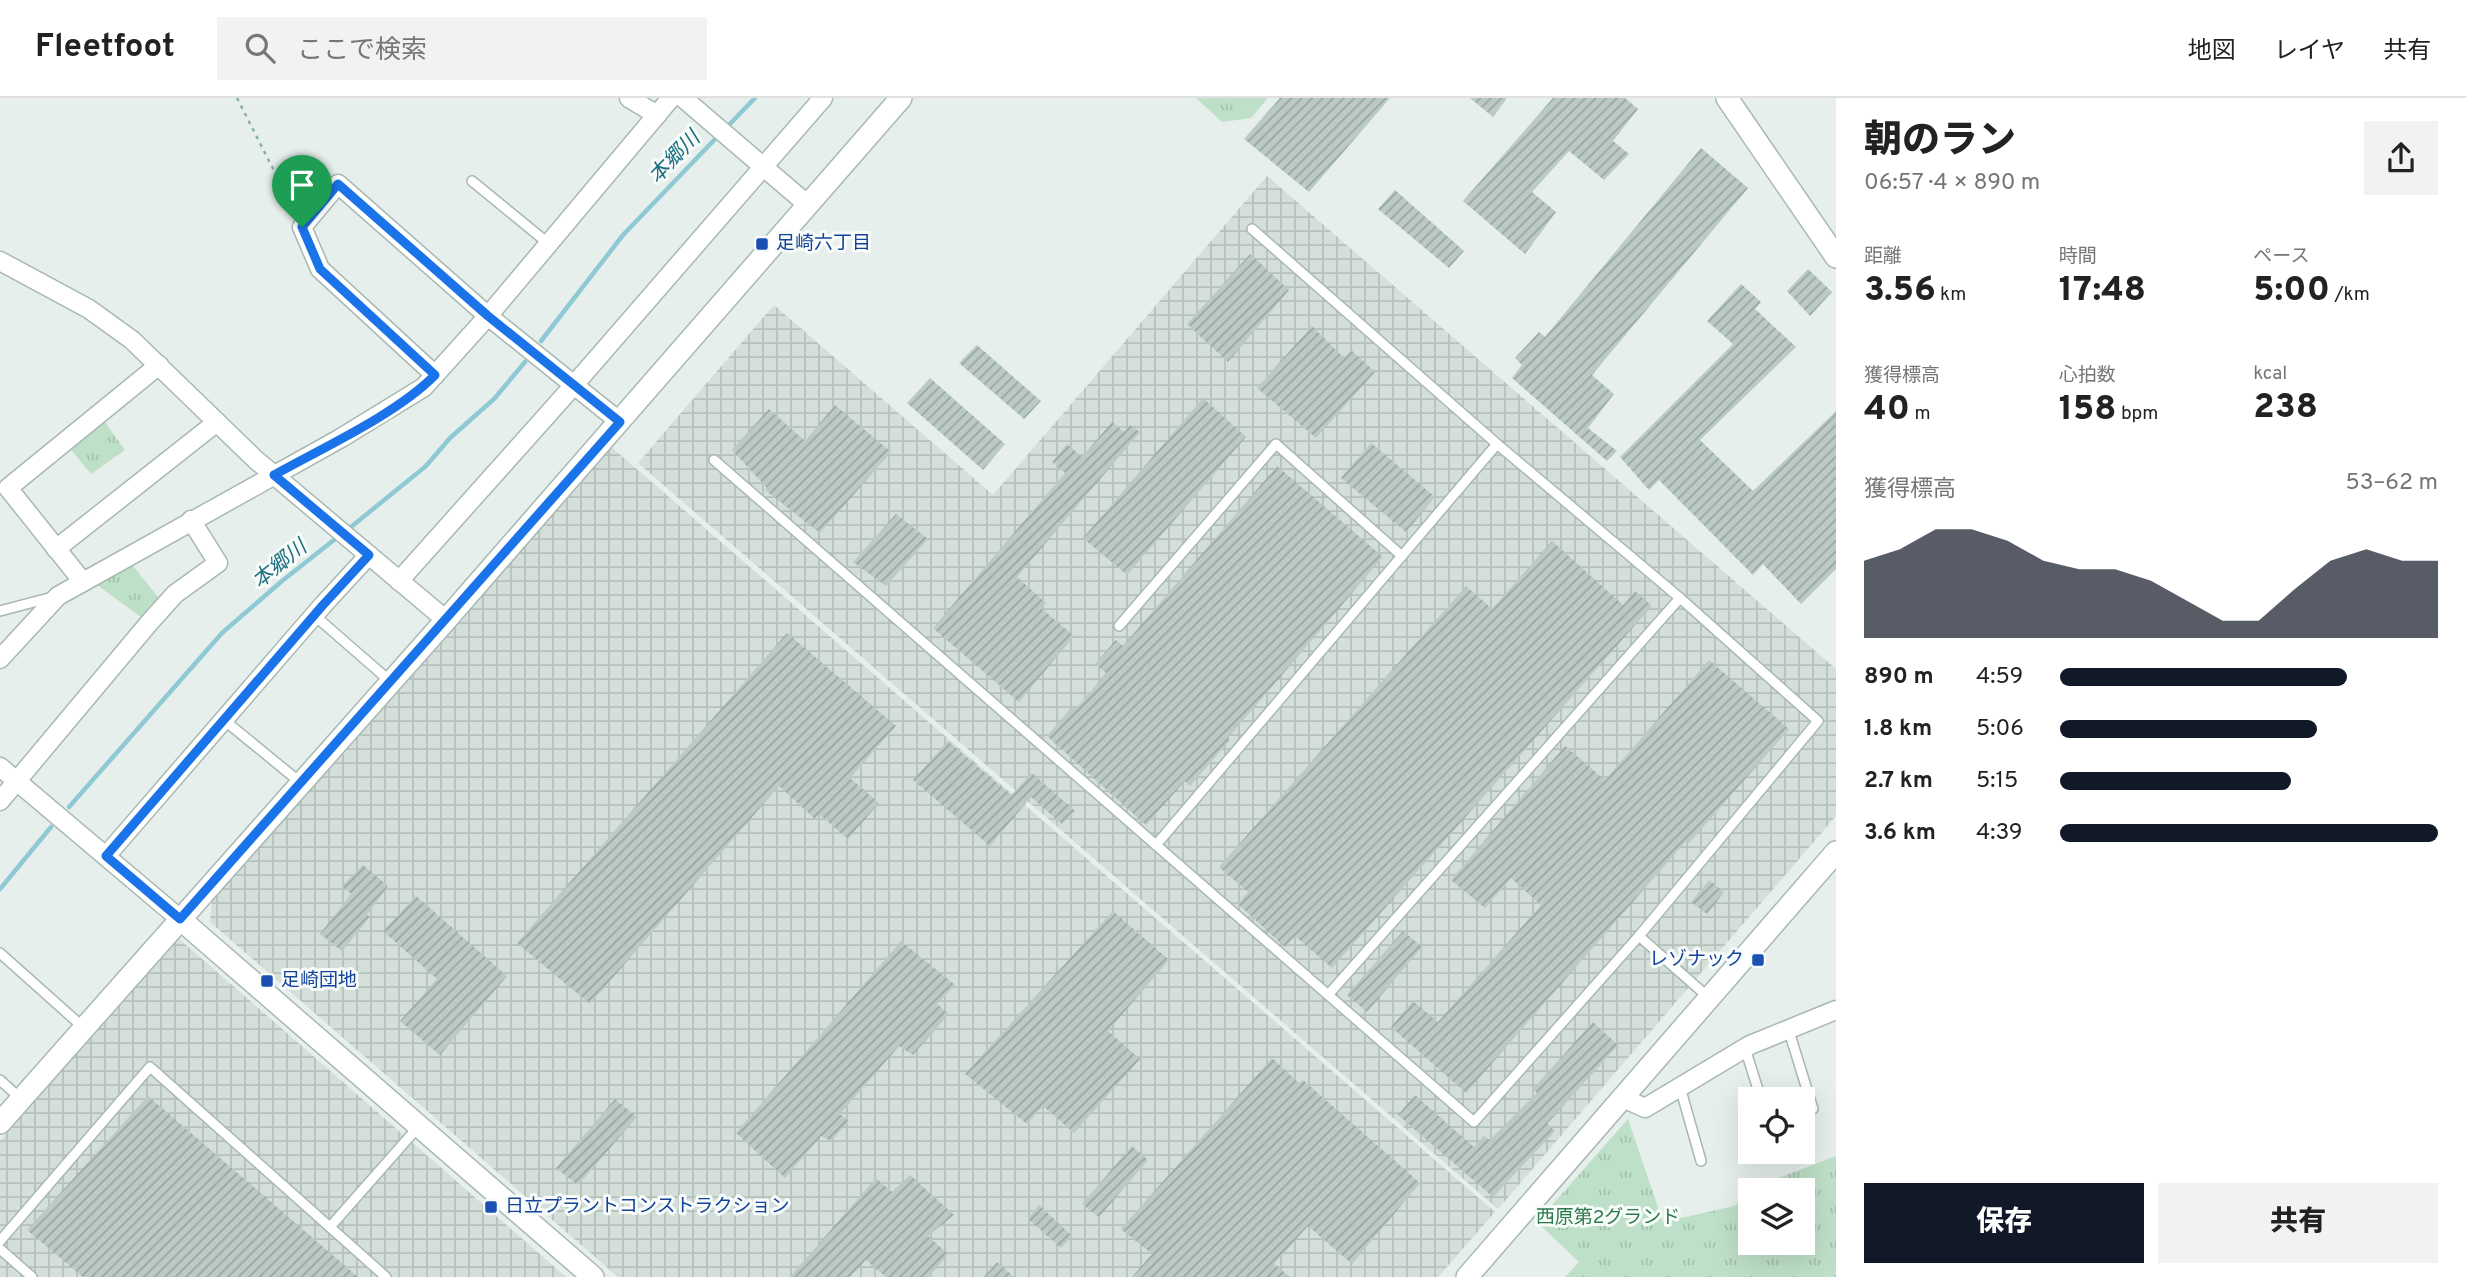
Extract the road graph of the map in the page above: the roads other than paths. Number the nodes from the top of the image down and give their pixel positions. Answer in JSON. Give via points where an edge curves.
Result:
{"nodes":[{"id":1,"x":629,"y":98,"type":"edge"},
{"id":2,"x":671,"y":98,"type":"edge"},
{"id":3,"x":684,"y":98,"type":"edge"},
{"id":4,"x":823,"y":98,"type":"edge"},
{"id":5,"x":901,"y":98,"type":"edge"},
{"id":6,"x":1727,"y":98,"type":"edge"},
{"id":7,"x":657,"y":115,"type":"junction"},
{"id":8,"x":763,"y":166,"type":"junction"},
{"id":9,"x":472,"y":181,"type":"dead end"},
{"id":10,"x":808,"y":205,"type":"junction"},
{"id":11,"x":1252,"y":229,"type":"dead end"},
{"id":12,"x":549,"y":244,"type":"junction"},
{"id":13,"x":1836,"y":257,"type":"edge"},
{"id":14,"x":0,"y":261,"type":"edge"},
{"id":15,"x":488,"y":316,"type":"junction"},
{"id":16,"x":159,"y":365,"type":"junction"},
{"id":17,"x":435,"y":375,"type":"junction"},
{"id":18,"x":574,"y":385,"type":"junction"},
{"id":19,"x":218,"y":422,"type":"junction"},
{"id":20,"x":620,"y":422,"type":"junction"},
{"id":21,"x":1497,"y":444,"type":"junction"},
{"id":22,"x":714,"y":460,"type":"dead end"},
{"id":23,"x":274,"y":475,"type":"junction"},
{"id":24,"x":191,"y":520,"type":"junction"},
{"id":25,"x":56,"y":549,"type":"junction"},
{"id":26,"x":369,"y":555,"type":"junction"},
{"id":27,"x":1402,"y":556,"type":"junction"},
{"id":28,"x":399,"y":581,"type":"junction"},
{"id":29,"x":83,"y":582,"type":"junction"},
{"id":30,"x":58,"y":596,"type":"junction"},
{"id":31,"x":1680,"y":598,"type":"junction"},
{"id":32,"x":0,"y":611,"type":"edge"},
{"id":33,"x":314,"y":615,"type":"junction"},
{"id":34,"x":446,"y":620,"type":"junction"},
{"id":35,"x":1119,"y":626,"type":"dead end"},
{"id":36,"x":0,"y":659,"type":"edge"},
{"id":37,"x":391,"y":682,"type":"junction"},
{"id":38,"x":224,"y":720,"type":"junction"},
{"id":39,"x":0,"y":767,"type":"edge"},
{"id":40,"x":17,"y":781,"type":"junction"},
{"id":41,"x":301,"y":783,"type":"junction"},
{"id":42,"x":0,"y":801,"type":"edge"},
{"id":43,"x":1156,"y":845,"type":"junction"},
{"id":44,"x":1836,"y":852,"type":"edge"},
{"id":45,"x":106,"y":856,"type":"junction"},
{"id":46,"x":180,"y":919,"type":"junction"},
{"id":47,"x":1639,"y":936,"type":"junction"},
{"id":48,"x":0,"y":953,"type":"edge"},
{"id":49,"x":1328,"y":995,"type":"junction"},
{"id":50,"x":1709,"y":999,"type":"junction"},
{"id":51,"x":1836,"y":1010,"type":"edge"},
{"id":52,"x":84,"y":1028,"type":"junction"},
{"id":53,"x":1788,"y":1028,"type":"junction"},
{"id":54,"x":1745,"y":1048,"type":"junction"},
{"id":55,"x":0,"y":1080,"type":"edge"},
{"id":56,"x":1680,"y":1087,"type":"junction"},
{"id":57,"x":1757,"y":1087,"type":"edge"},
{"id":58,"x":1805,"y":1087,"type":"edge"},
{"id":59,"x":1623,"y":1098,"type":"junction"},
{"id":60,"x":21,"y":1099,"type":"junction"},
{"id":61,"x":0,"y":1123,"type":"edge"},
{"id":62,"x":419,"y":1126,"type":"junction"},
{"id":63,"x":1701,"y":1161,"type":"dead end"},
{"id":64,"x":330,"y":1227,"type":"junction"},
{"id":65,"x":0,"y":1241,"type":"edge"},
{"id":66,"x":0,"y":1250,"type":"edge"},
{"id":67,"x":32,"y":1277,"type":"edge"},
{"id":68,"x":386,"y":1277,"type":"edge"},
{"id":69,"x":593,"y":1277,"type":"edge"},
{"id":70,"x":1467,"y":1277,"type":"edge"}],
"edges":[{"from":1,"to":7,"type":"street"},
{"from":2,"to":7,"type":"street"},
{"from":3,"to":8,"type":"street"},
{"from":4,"to":8,"type":"street"},
{"from":5,"to":10,"type":"street"},
{"from":6,"to":13,"type":"street"},
{"from":7,"to":12,"type":"street"},
{"from":8,"to":10,"type":"street"},
{"from":8,"to":18,"type":"street"},
{"from":9,"to":12,"type":"lane"},
{"from":10,"to":20,"type":"street"},
{"from":11,"to":21,"type":"lane"},
{"from":12,"to":15,"type":"street"},
{"from":14,"to":16,"type":"street","via":[[89,309]]},
{"from":15,"to":17,"type":"street"},
{"from":15,"to":17,"type":"street","via":[[338,184],[302,227],[320,269]]},
{"from":15,"to":18,"type":"street"},
{"from":16,"to":19,"type":"street"},
{"from":16,"to":25,"type":"street","via":[[8,488]]},
{"from":17,"to":23,"type":"street","via":[[392,408]]},
{"from":18,"to":20,"type":"street"},
{"from":18,"to":28,"type":"street"},
{"from":19,"to":23,"type":"street"},
{"from":19,"to":25,"type":"street"},
{"from":20,"to":34,"type":"street"},
{"from":21,"to":27,"type":"lane"},
{"from":21,"to":31,"type":"lane"},
{"from":22,"to":43,"type":"lane"},
{"from":23,"to":24,"type":"street"},
{"from":23,"to":26,"type":"street"},
{"from":24,"to":29,"type":"street"},
{"from":24,"to":40,"type":"street","via":[[218,563],[176,594],[149,623]]},
{"from":25,"to":29,"type":"street"},
{"from":26,"to":28,"type":"street"},
{"from":26,"to":33,"type":"street"},
{"from":27,"to":35,"type":"lane","via":[[1276,444]]},
{"from":27,"to":43,"type":"lane"},
{"from":28,"to":34,"type":"street"},
{"from":29,"to":30,"type":"street"},
{"from":30,"to":32,"type":"lane"},
{"from":30,"to":36,"type":"street"},
{"from":31,"to":47,"type":"lane","via":[[1818,722]]},
{"from":31,"to":49,"type":"lane"},
{"from":33,"to":37,"type":"lane"},
{"from":33,"to":38,"type":"street"},
{"from":34,"to":37,"type":"street"},
{"from":37,"to":41,"type":"street"},
{"from":38,"to":41,"type":"lane"},
{"from":38,"to":45,"type":"street"},
{"from":39,"to":40,"type":"street"},
{"from":40,"to":42,"type":"street"},
{"from":40,"to":45,"type":"street"},
{"from":41,"to":46,"type":"street"},
{"from":43,"to":49,"type":"lane"},
{"from":44,"to":50,"type":"street"},
{"from":45,"to":46,"type":"street"},
{"from":46,"to":52,"type":"street"},
{"from":46,"to":62,"type":"street"},
{"from":47,"to":49,"type":"lane","via":[[1474,1122]]},
{"from":47,"to":50,"type":"lane"},
{"from":48,"to":52,"type":"lane"},
{"from":50,"to":59,"type":"street"},
{"from":51,"to":53,"type":"street"},
{"from":52,"to":60,"type":"street"},
{"from":53,"to":54,"type":"street"},
{"from":53,"to":58,"type":"lane"},
{"from":54,"to":56,"type":"street"},
{"from":54,"to":57,"type":"lane"},
{"from":55,"to":60,"type":"lane"},
{"from":56,"to":59,"type":"street","via":[[1645,1108]]},
{"from":56,"to":63,"type":"lane"},
{"from":59,"to":70,"type":"street"},
{"from":60,"to":61,"type":"street"},
{"from":62,"to":64,"type":"lane"},
{"from":62,"to":69,"type":"street"},
{"from":64,"to":65,"type":"lane","via":[[150,1067]]},
{"from":64,"to":68,"type":"lane"},
{"from":66,"to":67,"type":"lane"}]}
